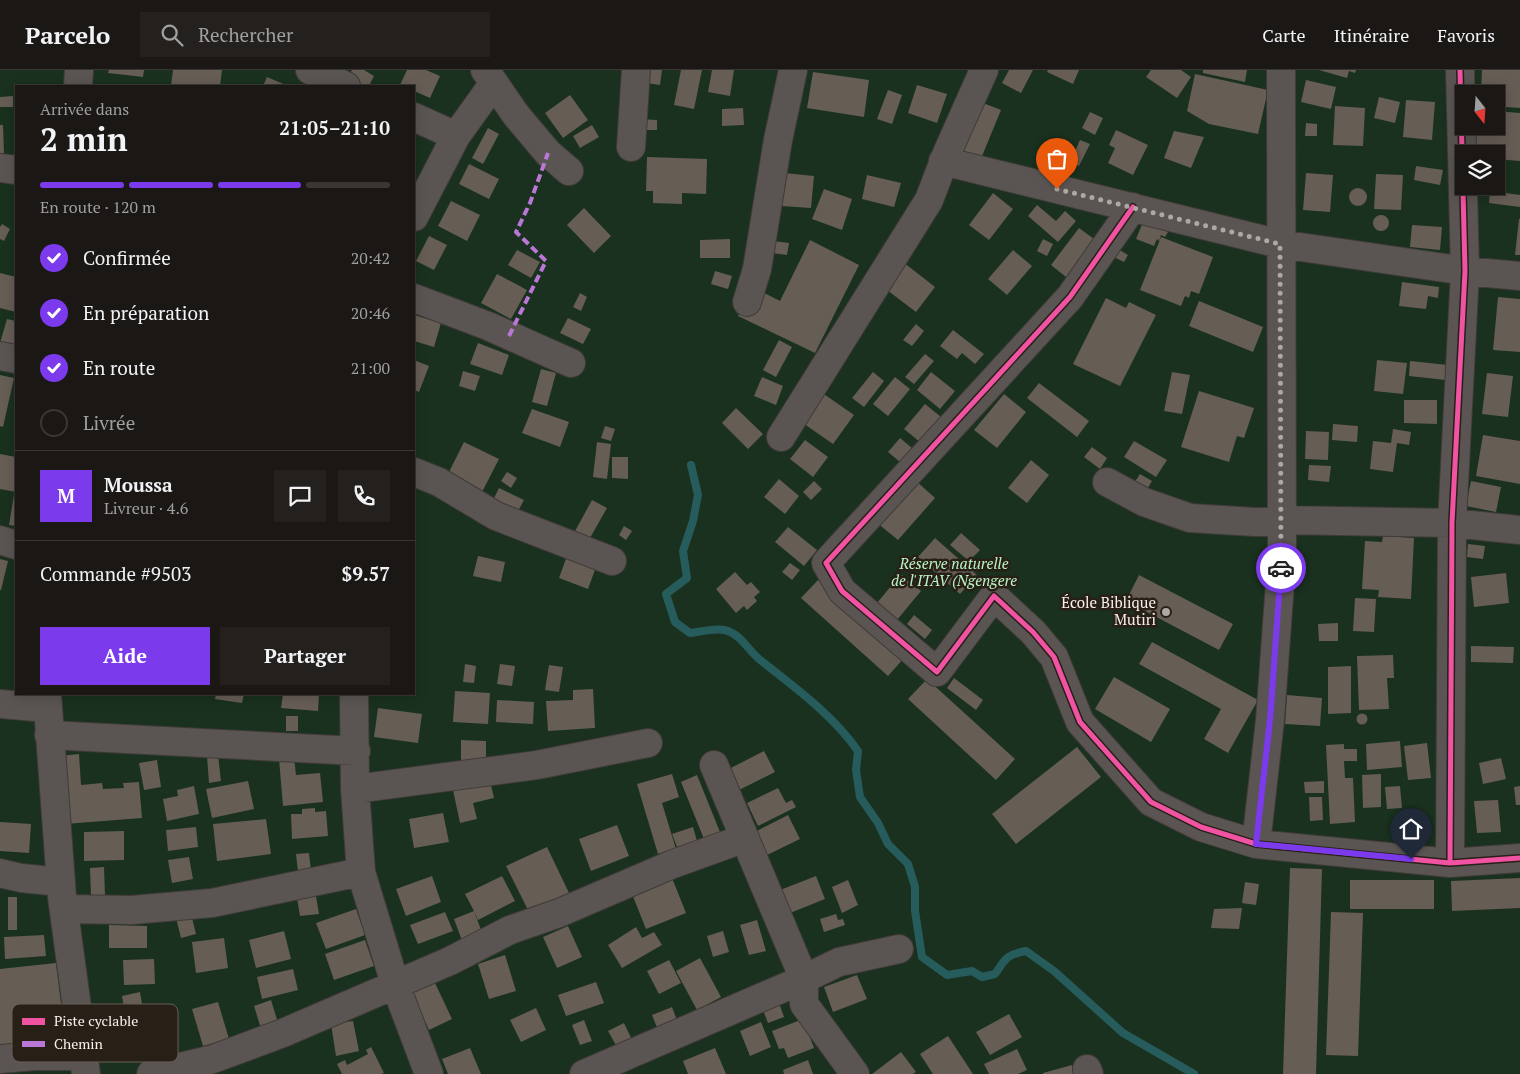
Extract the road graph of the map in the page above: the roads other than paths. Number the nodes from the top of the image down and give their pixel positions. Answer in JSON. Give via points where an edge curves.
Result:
{"nodes":[{"id":1,"x":79,"y":70,"type":"edge"},
{"id":2,"x":310,"y":70,"type":"edge"},
{"id":3,"x":636,"y":70,"type":"edge"},
{"id":4,"x":793,"y":70,"type":"edge"},
{"id":5,"x":984,"y":70,"type":"edge"},
{"id":6,"x":1281,"y":70,"type":"edge"},
{"id":7,"x":1460,"y":70,"type":"edge"},
{"id":8,"x":490,"y":76,"type":"edge"},
{"id":9,"x":78,"y":85,"type":"edge"},
{"id":10,"x":344,"y":85,"type":"edge"},
{"id":11,"x":415,"y":117,"type":"edge"},
{"id":12,"x":456,"y":136,"type":"junction"},
{"id":13,"x":631,"y":147,"type":"dead end"},
{"id":14,"x":944,"y":161,"type":"junction"},
{"id":15,"x":0,"y":168,"type":"edge"},
{"id":16,"x":15,"y":170,"type":"edge"},
{"id":17,"x":569,"y":171,"type":"dead end"},
{"id":18,"x":1133,"y":207,"type":"junction"},
{"id":19,"x":415,"y":215,"type":"edge"},
{"id":20,"x":1280,"y":244,"type":"junction"},
{"id":21,"x":1465,"y":271,"type":"junction"},
{"id":22,"x":1520,"y":276,"type":"edge"},
{"id":23,"x":415,"y":298,"type":"edge"},
{"id":24,"x":747,"y":302,"type":"dead end"},
{"id":25,"x":0,"y":356,"type":"edge"},
{"id":26,"x":15,"y":359,"type":"edge"},
{"id":27,"x":571,"y":363,"type":"dead end"},
{"id":28,"x":781,"y":437,"type":"dead end"},
{"id":29,"x":415,"y":472,"type":"edge"},
{"id":30,"x":1107,"y":482,"type":"dead end"},
{"id":31,"x":1282,"y":520,"type":"junction"},
{"id":32,"x":1452,"y":523,"type":"junction"},
{"id":33,"x":1520,"y":530,"type":"edge"},
{"id":34,"x":0,"y":540,"type":"edge"},
{"id":35,"x":15,"y":545,"type":"edge"},
{"id":36,"x":612,"y":561,"type":"dead end"},
{"id":37,"x":354,"y":695,"type":"edge"},
{"id":38,"x":47,"y":701,"type":"edge"},
{"id":39,"x":0,"y":704,"type":"edge"},
{"id":40,"x":49,"y":734,"type":"junction"},
{"id":41,"x":648,"y":743,"type":"dead end"},
{"id":42,"x":356,"y":751,"type":"junction"},
{"id":43,"x":714,"y":765,"type":"dead end"},
{"id":44,"x":355,"y":789,"type":"junction"},
{"id":45,"x":745,"y":838,"type":"junction"},
{"id":46,"x":1256,"y":844,"type":"junction"},
{"id":47,"x":1520,"y":858,"type":"edge"},
{"id":48,"x":1450,"y":862,"type":"junction"},
{"id":49,"x":361,"y":872,"type":"junction"},
{"id":50,"x":0,"y":873,"type":"edge"},
{"id":51,"x":61,"y":882,"type":"junction"},
{"id":52,"x":64,"y":909,"type":"junction"},
{"id":53,"x":899,"y":949,"type":"dead end"},
{"id":54,"x":804,"y":979,"type":"junction"},
{"id":55,"x":395,"y":984,"type":"junction"},
{"id":56,"x":77,"y":1004,"type":"edge"},
{"id":57,"x":68,"y":1062,"type":"edge"},
{"id":58,"x":85,"y":1065,"type":"edge"},
{"id":59,"x":151,"y":1074,"type":"edge"},
{"id":60,"x":429,"y":1074,"type":"edge"},
{"id":61,"x":584,"y":1074,"type":"edge"},
{"id":62,"x":855,"y":1074,"type":"edge"}],
"edges":[{"from":1,"to":9,"type":"street"},
{"from":2,"to":10,"type":"street"},
{"from":3,"to":13,"type":"street"},
{"from":4,"to":24,"type":"street","via":[[757,268]]},
{"from":5,"to":14,"type":"street"},
{"from":6,"to":20,"type":"street"},
{"from":7,"to":21,"type":"street"},
{"from":8,"to":12,"type":"street"},
{"from":8,"to":17,"type":"street","via":[[522,123]]},
{"from":11,"to":12,"type":"street"},
{"from":12,"to":19,"type":"street"},
{"from":14,"to":18,"type":"street"},
{"from":14,"to":28,"type":"street","via":[[929,200]]},
{"from":15,"to":16,"type":"street"},
{"from":18,"to":20,"type":"street"},
{"from":18,"to":46,"type":"street","via":[[1070,297],[826,563],[842,591],[937,672],[994,596],[1033,632],[1054,657],[1080,722],[1151,802],[1201,827]]},
{"from":20,"to":21,"type":"street"},
{"from":20,"to":31,"type":"street"},
{"from":21,"to":22,"type":"street"},
{"from":21,"to":32,"type":"street"},
{"from":23,"to":27,"type":"street"},
{"from":25,"to":26,"type":"street"},
{"from":29,"to":36,"type":"street","via":[[439,482],[496,516]]},
{"from":30,"to":31,"type":"street","via":[[1144,502],[1190,518],[1255,522]]},
{"from":31,"to":32,"type":"street"},
{"from":31,"to":46,"type":"street","via":[[1274,676]]},
{"from":32,"to":33,"type":"street"},
{"from":32,"to":48,"type":"street"},
{"from":34,"to":35,"type":"street"},
{"from":37,"to":42,"type":"street"},
{"from":38,"to":39,"type":"street"},
{"from":38,"to":40,"type":"street"},
{"from":40,"to":42,"type":"street"},
{"from":40,"to":51,"type":"street"},
{"from":41,"to":44,"type":"street","via":[[537,765]]},
{"from":42,"to":44,"type":"street"},
{"from":43,"to":45,"type":"street"},
{"from":44,"to":49,"type":"street"},
{"from":45,"to":54,"type":"street"},
{"from":45,"to":55,"type":"street","via":[[510,930],[450,961]]},
{"from":46,"to":48,"type":"street"},
{"from":47,"to":48,"type":"street"},
{"from":49,"to":52,"type":"street","via":[[212,903],[132,910]]},
{"from":49,"to":55,"type":"street"},
{"from":50,"to":51,"type":"street"},
{"from":51,"to":52,"type":"street"},
{"from":52,"to":56,"type":"street"},
{"from":53,"to":54,"type":"street","via":[[839,962]]},
{"from":54,"to":61,"type":"street"},
{"from":54,"to":62,"type":"street","via":[[804,1004]]},
{"from":55,"to":59,"type":"street","via":[[283,1033],[213,1059]]},
{"from":55,"to":60,"type":"street"},
{"from":57,"to":58,"type":"street"}]}
